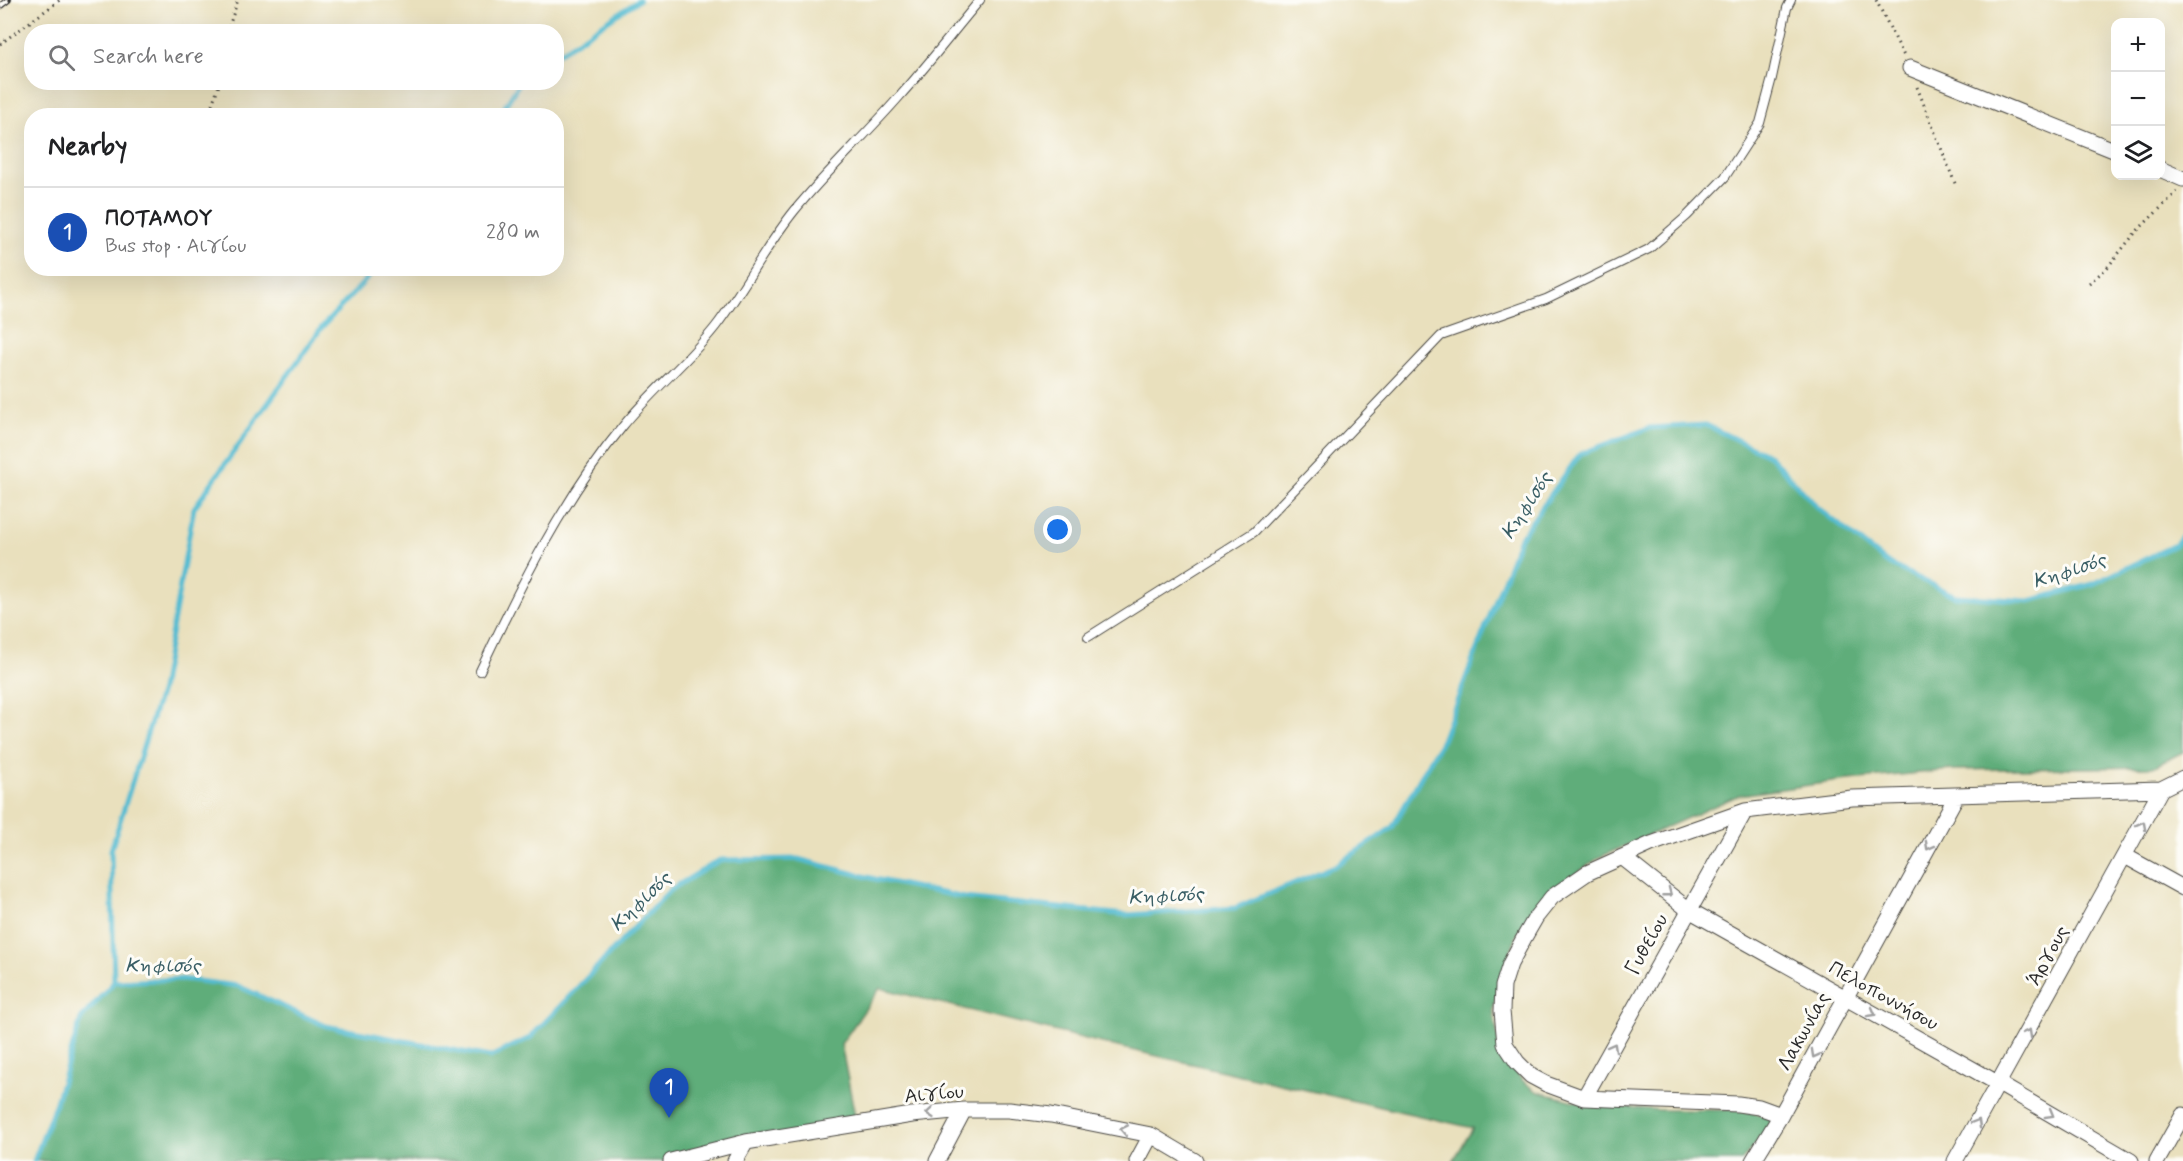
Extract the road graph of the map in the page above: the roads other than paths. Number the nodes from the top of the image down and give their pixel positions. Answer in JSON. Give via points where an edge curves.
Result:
{"nodes":[{"id":1,"x":980,"y":0,"type":"edge"},
{"id":2,"x":1791,"y":0,"type":"edge"},
{"id":3,"x":1910,"y":68,"type":"road end"},
{"id":4,"x":2111,"y":149,"type":"edge"},
{"id":5,"x":2165,"y":172,"type":"edge"},
{"id":6,"x":2183,"y":178,"type":"edge"},
{"id":7,"x":1088,"y":638,"type":"dead end"},
{"id":8,"x":480,"y":671,"type":"dead end"},
{"id":9,"x":2183,"y":778,"type":"edge"},
{"id":10,"x":2161,"y":789,"type":"junction"},
{"id":11,"x":1957,"y":795,"type":"junction"},
{"id":12,"x":1745,"y":811,"type":"junction"},
{"id":13,"x":2125,"y":856,"type":"junction"},
{"id":14,"x":1622,"y":857,"type":"junction"},
{"id":15,"x":2183,"y":888,"type":"edge"},
{"id":16,"x":1689,"y":910,"type":"junction"},
{"id":17,"x":1845,"y":998,"type":"junction"},
{"id":18,"x":2000,"y":1084,"type":"junction"},
{"id":19,"x":1584,"y":1098,"type":"junction"},
{"id":20,"x":964,"y":1110,"type":"junction"},
{"id":21,"x":1781,"y":1115,"type":"junction"},
{"id":22,"x":2183,"y":1115,"type":"edge"},
{"id":23,"x":1151,"y":1135,"type":"junction"},
{"id":24,"x":746,"y":1142,"type":"junction"},
{"id":25,"x":671,"y":1161,"type":"edge"},
{"id":26,"x":735,"y":1161,"type":"edge"},
{"id":27,"x":937,"y":1161,"type":"edge"},
{"id":28,"x":1137,"y":1161,"type":"edge"},
{"id":29,"x":1196,"y":1161,"type":"edge"},
{"id":30,"x":1753,"y":1161,"type":"edge"},
{"id":31,"x":1955,"y":1161,"type":"edge"},
{"id":32,"x":2131,"y":1161,"type":"edge"},
{"id":33,"x":2157,"y":1161,"type":"edge"}],
"edges":[{"from":1,"to":8,"type":"lane","via":[[899,97],[794,211],[716,326],[646,400],[597,460],[555,525]]},
{"from":2,"to":7,"type":"lane","via":[[1760,123],[1725,177],[1687,216],[1639,254],[1546,299],[1441,336],[1254,532]]},
{"from":3,"to":4,"type":"street"},
{"from":5,"to":6,"type":"street"},
{"from":9,"to":10,"type":"street"},
{"from":10,"to":11,"type":"street"},
{"from":13,"to":10,"type":"street","name":"Άργους","one_way":true},
{"from":11,"to":12,"type":"street","via":[[1852,798]]},
{"from":11,"to":17,"type":"street","name":"Λακωνίας","one_way":true},
{"from":12,"to":14,"type":"street"},
{"from":12,"to":16,"type":"street","name":"Γυθείου"},
{"from":13,"to":15,"type":"street"},
{"from":18,"to":13,"type":"street","name":"Άργους","one_way":true},
{"from":14,"to":16,"type":"street","name":"Πελοποννήσου","one_way":true},
{"from":14,"to":19,"type":"street","via":[[1587,873],[1552,897],[1525,936],[1503,986],[1503,1028],[1511,1054],[1532,1076]]},
{"from":16,"to":17,"type":"street","name":"Πελοποννήσου"},
{"from":19,"to":16,"type":"street","name":"Γυθείου","one_way":true},
{"from":17,"to":18,"type":"street","name":"Πελοποννήσου","one_way":true},
{"from":17,"to":21,"type":"street","name":"Λακωνίας","one_way":true},
{"from":31,"to":18,"type":"street","name":"Άργους","one_way":true},
{"from":18,"to":32,"type":"street","name":"Πελοποννήσου","one_way":true},
{"from":19,"to":21,"type":"street","via":[[1738,1104]]},
{"from":23,"to":20,"type":"street","name":"Αιγίου","one_way":true,"via":[[1052,1115]]},
{"from":20,"to":24,"type":"street","name":"Αιγίου","one_way":true},
{"from":20,"to":27,"type":"street"},
{"from":21,"to":30,"type":"street","name":"Λακωνίας"},
{"from":22,"to":33,"type":"street"},
{"from":23,"to":28,"type":"street"},
{"from":23,"to":29,"type":"street","name":"Αιγίου"},
{"from":24,"to":25,"type":"street","name":"Αιγίου"},
{"from":24,"to":26,"type":"street"}]}
